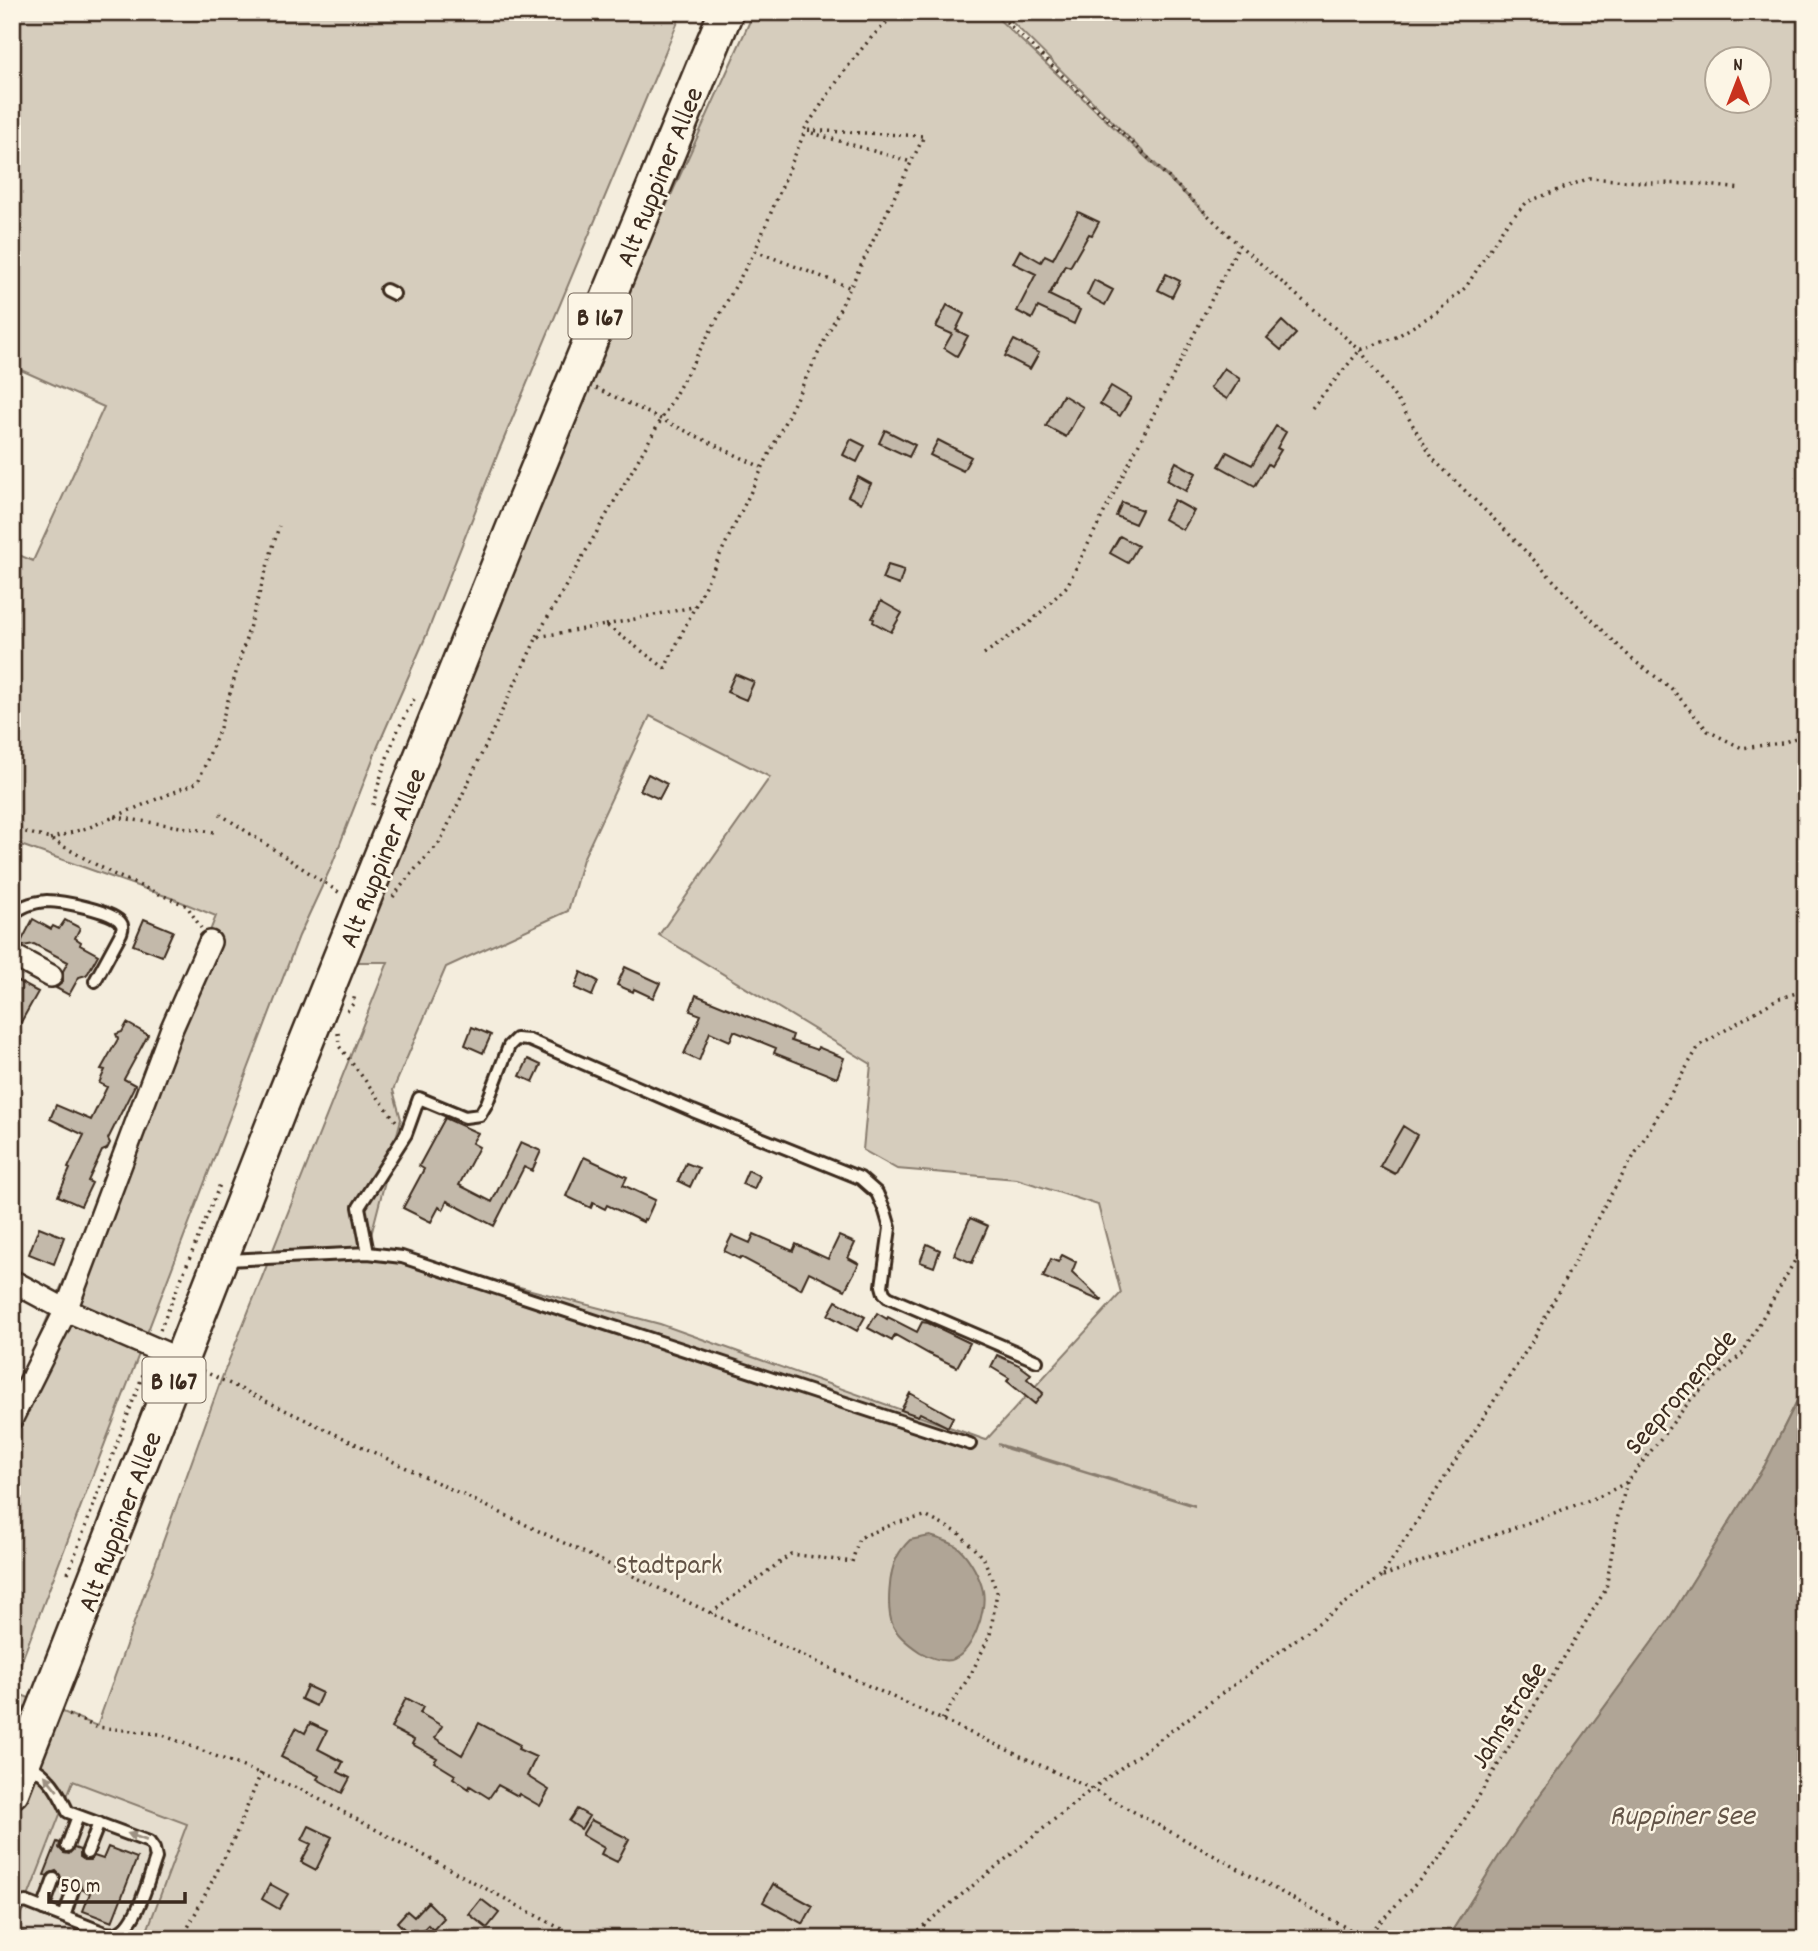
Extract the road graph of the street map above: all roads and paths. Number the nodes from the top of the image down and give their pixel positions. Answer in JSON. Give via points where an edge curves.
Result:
{"nodes":[{"id":1,"x":726,"y":12,"type":"edge"},
{"id":2,"x":900,"y":12,"type":"edge"},
{"id":3,"x":996,"y":12,"type":"edge"},
{"id":4,"x":804,"y":130,"type":"junction"},
{"id":5,"x":911,"y":162,"type":"junction"},
{"id":6,"x":1742,"y":189,"type":"dead end"},
{"id":7,"x":1239,"y":245,"type":"junction"},
{"id":8,"x":755,"y":251,"type":"junction"},
{"id":9,"x":849,"y":287,"type":"junction"},
{"id":10,"x":1360,"y":351,"type":"junction"},
{"id":11,"x":575,"y":377,"type":"junction"},
{"id":12,"x":1312,"y":408,"type":"dead end"},
{"id":13,"x":661,"y":421,"type":"junction"},
{"id":14,"x":761,"y":467,"type":"junction"},
{"id":15,"x":279,"y":526,"type":"dead end"},
{"id":16,"x":694,"y":607,"type":"junction"},
{"id":17,"x":606,"y":625,"type":"junction"},
{"id":18,"x":537,"y":637,"type":"junction"},
{"id":19,"x":984,"y":654,"type":"dead end"},
{"id":20,"x":1806,"y":734,"type":"edge"},
{"id":21,"x":220,"y":814,"type":"dead end"},
{"id":22,"x":114,"y":817,"type":"junction"},
{"id":23,"x":12,"y":828,"type":"edge"},
{"id":24,"x":214,"y":832,"type":"dead end"},
{"id":25,"x":50,"y":839,"type":"junction"},
{"id":26,"x":340,"y":893,"type":"dead end"},
{"id":27,"x":393,"y":898,"type":"dead end"},
{"id":28,"x":12,"y":916,"type":"edge"},
{"id":29,"x":210,"y":942,"type":"joint"},
{"id":30,"x":12,"y":955,"type":"edge"},
{"id":31,"x":51,"y":976,"type":"dead end"},
{"id":32,"x":95,"y":981,"type":"dead end"},
{"id":33,"x":1806,"y":990,"type":"edge"},
{"id":34,"x":355,"y":993,"type":"dead end"},
{"id":35,"x":345,"y":1013,"type":"dead end"},
{"id":36,"x":337,"y":1023,"type":"dead end"},
{"id":37,"x":405,"y":1134,"type":"junction"},
{"id":38,"x":1806,"y":1241,"type":"edge"},
{"id":39,"x":368,"y":1253,"type":"junction"},
{"id":40,"x":220,"y":1260,"type":"junction"},
{"id":41,"x":12,"y":1281,"type":"edge"},
{"id":42,"x":66,"y":1310,"type":"junction"},
{"id":43,"x":181,"y":1360,"type":"junction"},
{"id":44,"x":1037,"y":1361,"type":"dead end"},
{"id":45,"x":12,"y":1418,"type":"edge"},
{"id":46,"x":970,"y":1444,"type":"dead end"},
{"id":47,"x":1627,"y":1482,"type":"junction"},
{"id":48,"x":1381,"y":1577,"type":"junction"},
{"id":49,"x":711,"y":1613,"type":"junction"},
{"id":50,"x":45,"y":1706,"type":"junction"},
{"id":51,"x":942,"y":1720,"type":"junction"},
{"id":52,"x":261,"y":1773,"type":"junction"},
{"id":53,"x":18,"y":1777,"type":"edge"},
{"id":54,"x":1093,"y":1789,"type":"junction"},
{"id":55,"x":78,"y":1816,"type":"junction"},
{"id":56,"x":99,"y":1823,"type":"junction"},
{"id":57,"x":67,"y":1846,"type":"dead end"},
{"id":58,"x":87,"y":1853,"type":"dead end"},
{"id":59,"x":54,"y":1879,"type":"dead end"},
{"id":60,"x":74,"y":1887,"type":"dead end"},
{"id":61,"x":12,"y":1905,"type":"edge"},
{"id":62,"x":43,"y":1909,"type":"junction"},
{"id":63,"x":64,"y":1917,"type":"junction"},
{"id":64,"x":182,"y":1939,"type":"edge"},
{"id":65,"x":580,"y":1939,"type":"edge"},
{"id":66,"x":907,"y":1939,"type":"edge"},
{"id":67,"x":1366,"y":1939,"type":"edge"}],
"edges":[{"from":1,"to":11,"type":"main road","name":"Alt Ruppiner Allee","number":"B 167"},
{"from":2,"to":4,"type":"path","via":[[881,26]]},
{"from":3,"to":7,"type":"path"},
{"from":4,"to":5,"type":"path"},
{"from":4,"to":5,"type":"path","via":[[924,136]]},
{"from":4,"to":8,"type":"path"},
{"from":5,"to":9,"type":"path"},
{"from":6,"to":10,"type":"path","via":[[1590,178],[1527,201],[1504,227],[1466,287],[1396,337]]},
{"from":7,"to":10,"type":"path"},
{"from":7,"to":19,"type":"path","via":[[1067,586],[1032,621]]},
{"from":8,"to":9,"type":"path"},
{"from":8,"to":13,"type":"path"},
{"from":9,"to":14,"type":"path"},
{"from":10,"to":12,"type":"path"},
{"from":10,"to":20,"type":"path","via":[[1433,459],[1633,660],[1671,688],[1708,731],[1742,748],[1782,743]]},
{"from":11,"to":13,"type":"path"},
{"from":11,"to":40,"type":"main road","name":"Alt Ruppiner Allee","number":"B 167"},
{"from":13,"to":14,"type":"path"},
{"from":13,"to":18,"type":"path"},
{"from":14,"to":16,"type":"path"},
{"from":15,"to":22,"type":"path","via":[[219,731],[198,782]]},
{"from":16,"to":17,"type":"path"},
{"from":16,"to":17,"type":"path","via":[[664,668]]},
{"from":17,"to":18,"type":"path"},
{"from":18,"to":27,"type":"path","via":[[440,842]]},
{"from":21,"to":26,"type":"path"},
{"from":22,"to":24,"type":"path"},
{"from":22,"to":25,"type":"path"},
{"from":23,"to":25,"type":"path"},
{"from":25,"to":29,"type":"path","via":[[113,874],[187,906]]},
{"from":28,"to":32,"type":"lane","via":[[24,906],[47,901],[86,908],[121,922],[121,933]]},
{"from":29,"to":42,"type":"street","via":[[172,1028]]},
{"from":30,"to":31,"type":"street"},
{"from":33,"to":48,"type":"path","via":[[1777,999],[1699,1046],[1603,1208],[1533,1340]]},
{"from":34,"to":35,"type":"path"},
{"from":36,"to":37,"type":"path","via":[[339,1046]]},
{"from":37,"to":39,"type":"lane","via":[[359,1207]]},
{"from":37,"to":44,"type":"lane","via":[[419,1098],[465,1117],[480,1115],[509,1046],[516,1038],[529,1040],[860,1178],[877,1193],[890,1228],[884,1293]]},
{"from":38,"to":47,"type":"path","name":"Seepromenade","via":[[1742,1354],[1692,1398]]},
{"from":39,"to":40,"type":"lane"},
{"from":39,"to":46,"type":"lane","via":[[402,1256]]},
{"from":40,"to":43,"type":"main road","name":"Alt Ruppiner Allee","number":"B 167"},
{"from":41,"to":42,"type":"street"},
{"from":42,"to":43,"type":"street"},
{"from":42,"to":45,"type":"street"},
{"from":43,"to":49,"type":"path"},
{"from":43,"to":50,"type":"main road","name":"Alt Ruppiner Allee","number":"B 167"},
{"from":47,"to":48,"type":"path","name":"Seepromenade"},
{"from":47,"to":67,"type":"path","name":"Jahnstraße","via":[[1606,1589],[1442,1856]]},
{"from":48,"to":54,"type":"path"},
{"from":49,"to":51,"type":"path"},
{"from":49,"to":51,"type":"path","via":[[791,1554],[852,1562],[859,1538],[925,1516],[959,1533],[984,1559],[997,1592],[990,1635]]},
{"from":50,"to":52,"type":"path","via":[[96,1727],[160,1734]]},
{"from":50,"to":53,"type":"main road","name":"Alt Ruppiner Allee","number":"B 167"},
{"from":51,"to":54,"type":"path"},
{"from":52,"to":64,"type":"path","via":[[233,1841]]},
{"from":52,"to":65,"type":"path","via":[[302,1790]]},
{"from":55,"to":53,"type":"lane","one_way":true,"via":[[68,1812],[41,1771]]},
{"from":54,"to":66,"type":"path"},
{"from":54,"to":67,"type":"path"},
{"from":55,"to":56,"type":"lane"},
{"from":55,"to":57,"type":"lane"},
{"from":56,"to":58,"type":"lane"},
{"from":63,"to":56,"type":"lane","one_way":true,"via":[[116,1934],[133,1920],[156,1858],[154,1849],[149,1842]]},
{"from":59,"to":62,"type":"lane"},
{"from":60,"to":63,"type":"lane"},
{"from":61,"to":62,"type":"lane","via":[[26,1902]]},
{"from":62,"to":63,"type":"lane"}]}
